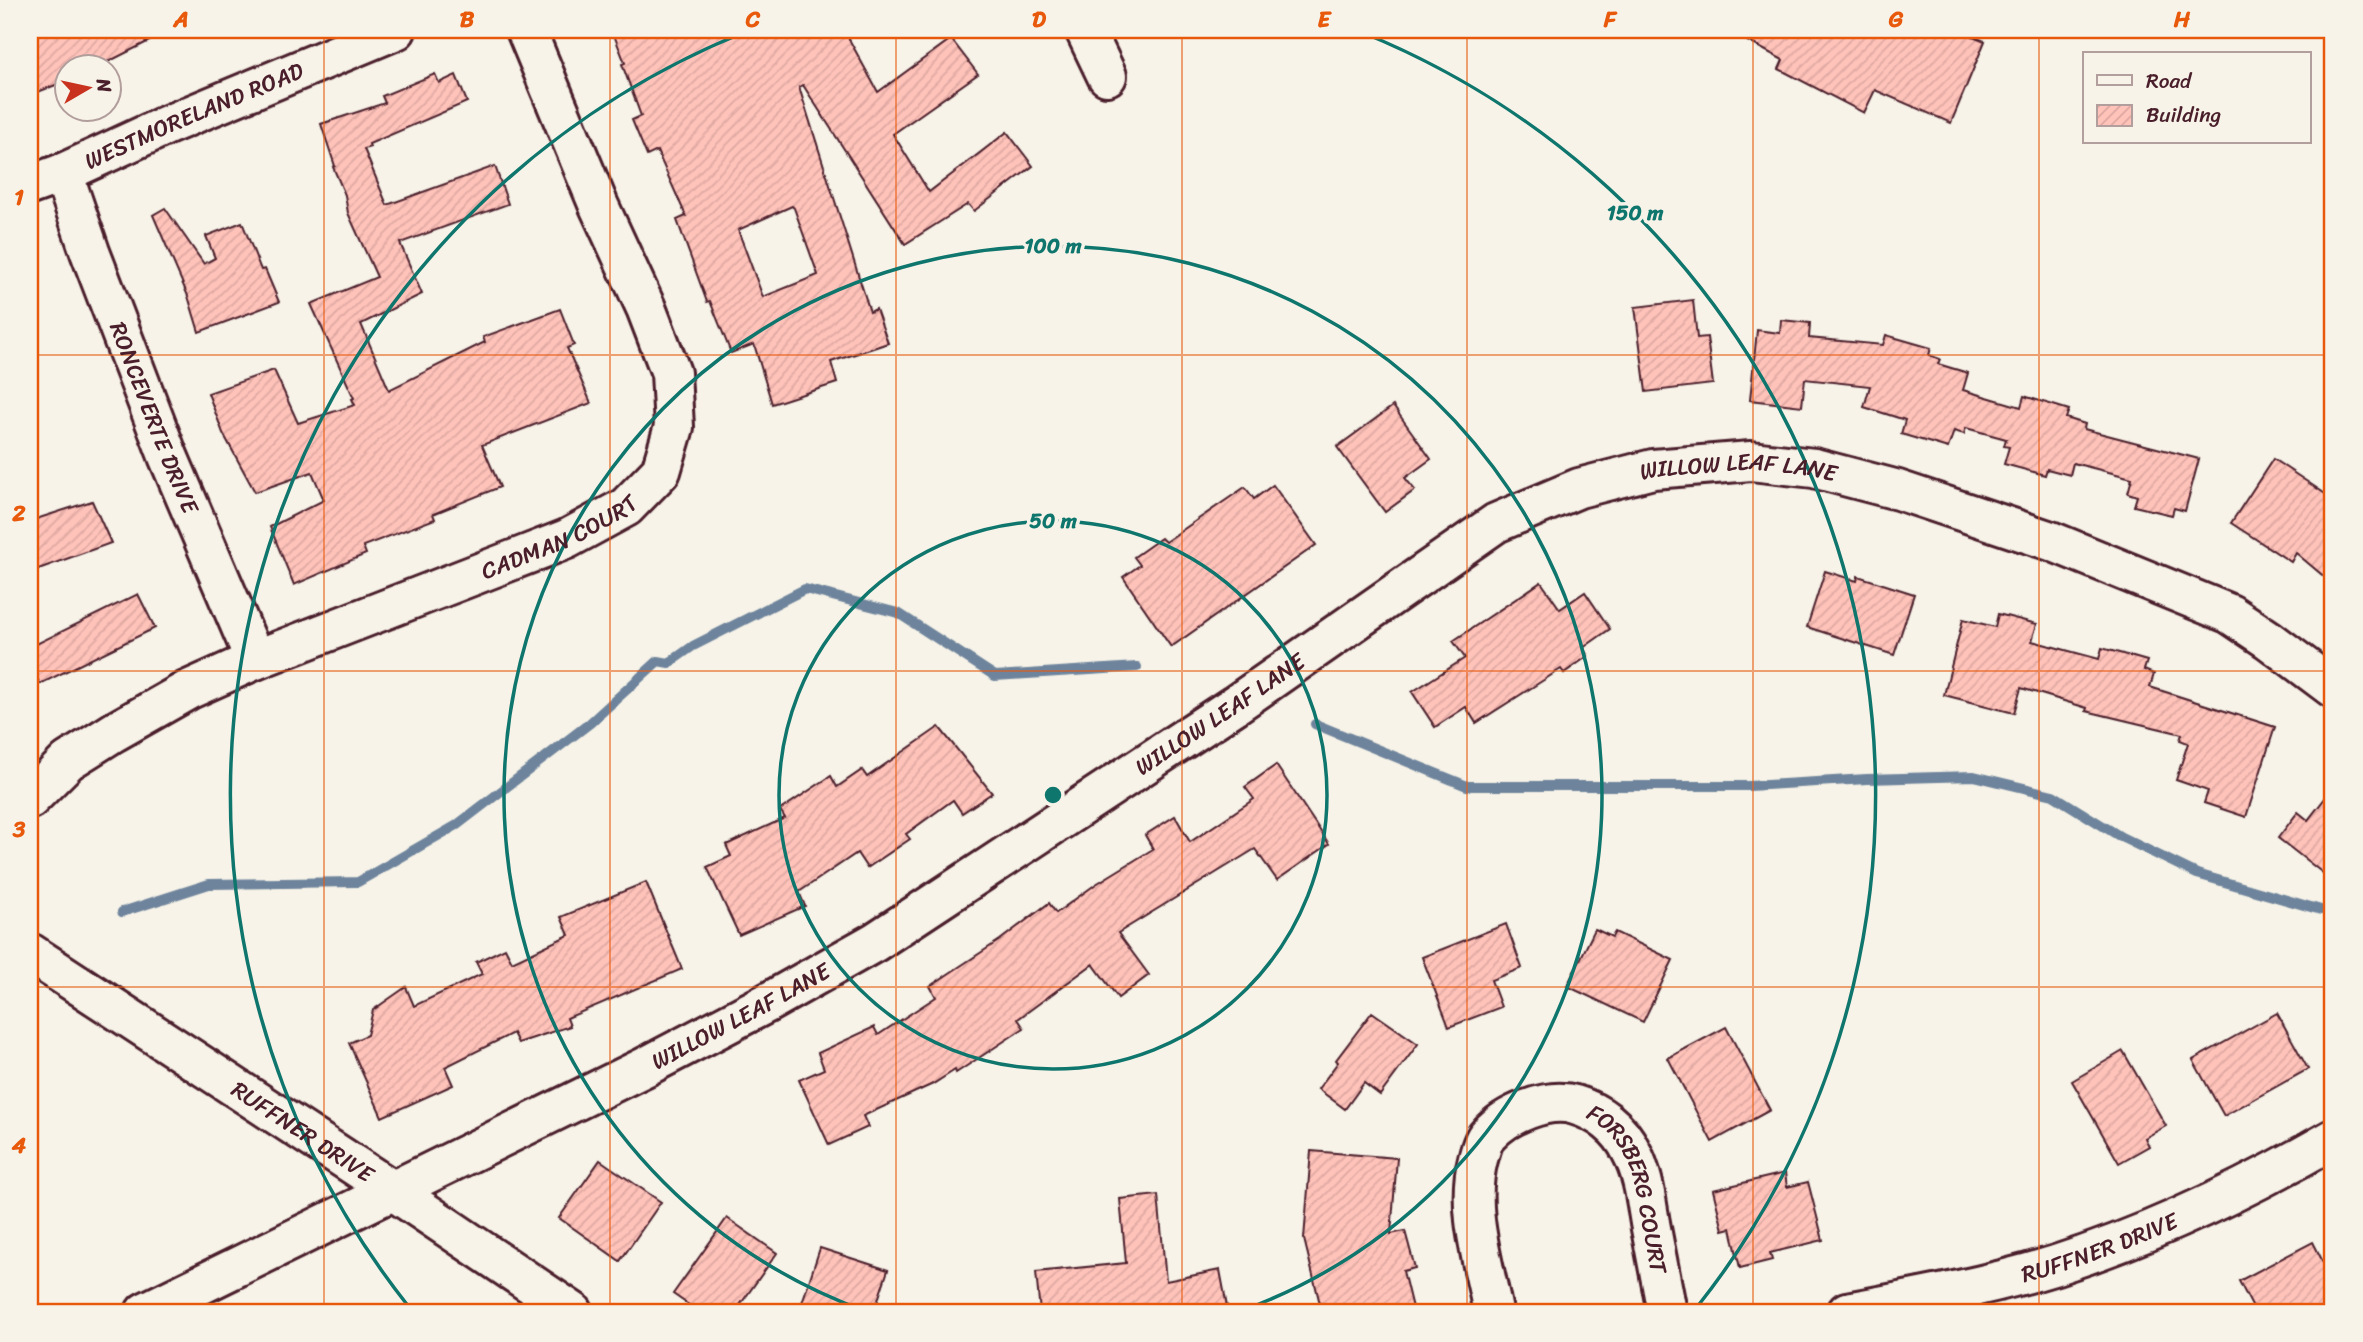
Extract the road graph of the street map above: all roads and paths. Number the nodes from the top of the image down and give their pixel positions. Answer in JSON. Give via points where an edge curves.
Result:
{"nodes":[{"id":1,"x":396,"y":30,"type":"edge"},
{"id":2,"x":526,"y":30,"type":"edge"},
{"id":3,"x":1085,"y":30,"type":"edge"},
{"id":4,"x":1107,"y":76,"type":"dead end"},
{"id":5,"x":46,"y":178,"type":"edge"},
{"id":6,"x":255,"y":660,"type":"junction"},
{"id":7,"x":2333,"y":688,"type":"edge"},
{"id":8,"x":30,"y":799,"type":"edge"},
{"id":9,"x":30,"y":953,"type":"edge"},
{"id":10,"x":2333,"y":1139,"type":"edge"},
{"id":11,"x":395,"y":1192,"type":"junction"},
{"id":12,"x":145,"y":1312,"type":"edge"},
{"id":13,"x":573,"y":1312,"type":"edge"},
{"id":14,"x":1493,"y":1312,"type":"edge"},
{"id":15,"x":1667,"y":1312,"type":"edge"},
{"id":16,"x":1847,"y":1312,"type":"edge"}],
"edges":[{"from":1,"to":5,"type":"street","name":"WESTMORELAND ROAD"},
{"from":2,"to":6,"type":"street","name":"CADMAN COURT","via":[[671,373],[674,427],[661,471],[626,507],[567,539]]},
{"from":3,"to":4,"type":"street"},
{"from":5,"to":6,"type":"street","name":"RONCEVERTE DRIVE","via":[[90,253],[168,456]]},
{"from":6,"to":8,"type":"street","name":"CADMAN COURT","via":[[188,690],[114,732],[68,761]]},
{"from":7,"to":11,"type":"street","name":"WILLOW LEAF LANE","via":[[2230,614],[2051,541],[1838,474],[1751,461],[1653,469],[1579,488],[1496,523],[1235,705],[875,942],[657,1061]]},
{"from":9,"to":11,"type":"street","name":"RUFFNER DRIVE"},
{"from":10,"to":16,"type":"street","name":"RUFFNER DRIVE","via":[[2212,1205],[2056,1265],[1966,1289]]},
{"from":11,"to":12,"type":"street","name":"WILLOW LEAF LANE"},
{"from":11,"to":13,"type":"street","name":"RUFFNER DRIVE"},
{"from":14,"to":15,"type":"street","name":"FORSBERG COURT","via":[[1474,1210],[1478,1159],[1487,1136],[1514,1114],[1550,1104],[1573,1104],[1593,1112],[1615,1126],[1631,1150],[1642,1182]]}]}
